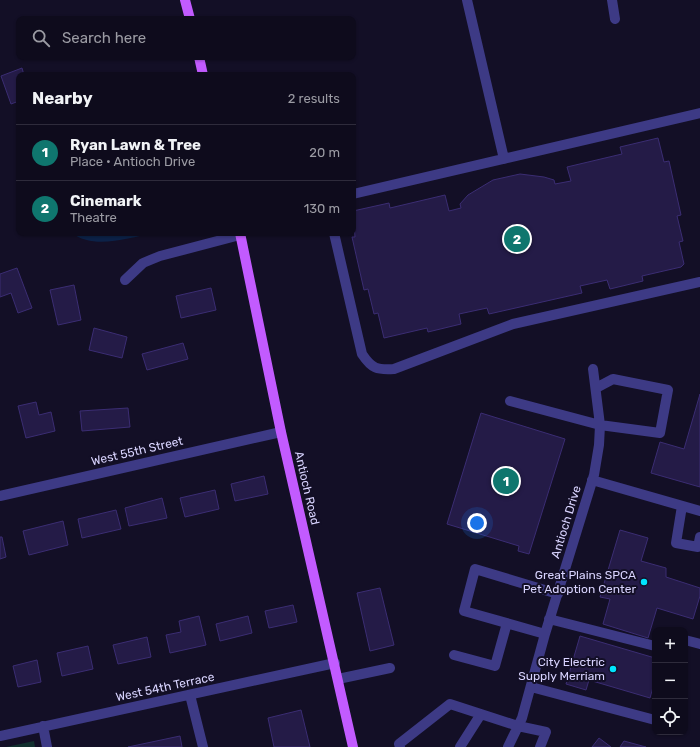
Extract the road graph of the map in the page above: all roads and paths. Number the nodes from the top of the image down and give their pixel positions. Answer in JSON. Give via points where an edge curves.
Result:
{"nodes":[{"id":1,"x":186,"y":0,"type":"edge"},
{"id":2,"x":467,"y":0,"type":"edge"},
{"id":3,"x":612,"y":0,"type":"edge"},
{"id":4,"x":189,"y":16,"type":"edge"},
{"id":5,"x":615,"y":19,"type":"dead end"},
{"id":6,"x":200,"y":60,"type":"edge"},
{"id":7,"x":202,"y":72,"type":"edge"},
{"id":8,"x":700,"y":113,"type":"edge"},
{"id":9,"x":504,"y":159,"type":"junction"},
{"id":10,"x":356,"y":193,"type":"edge"},
{"id":11,"x":233,"y":236,"type":"edge"},
{"id":12,"x":240,"y":236,"type":"edge"},
{"id":13,"x":335,"y":236,"type":"edge"},
{"id":14,"x":126,"y":280,"type":"dead end"},
{"id":15,"x":700,"y":282,"type":"edge"},
{"id":16,"x":593,"y":369,"type":"dead end"},
{"id":17,"x":596,"y":388,"type":"junction"},
{"id":18,"x":510,"y":401,"type":"dead end"},
{"id":19,"x":600,"y":425,"type":"junction"},
{"id":20,"x":281,"y":432,"type":"junction"},
{"id":21,"x":592,"y":480,"type":"junction"},
{"id":22,"x":0,"y":496,"type":"edge"},
{"id":23,"x":682,"y":506,"type":"junction"},
{"id":24,"x":700,"y":511,"type":"edge"},
{"id":25,"x":700,"y":537,"type":"edge"},
{"id":26,"x":558,"y":594,"type":"junction"},
{"id":27,"x":549,"y":619,"type":"junction"},
{"id":28,"x":507,"y":623,"type":"junction"},
{"id":29,"x":545,"y":634,"type":"junction"},
{"id":30,"x":688,"y":641,"type":"edge"},
{"id":31,"x":700,"y":644,"type":"edge"},
{"id":32,"x":652,"y":645,"type":"edge"},
{"id":33,"x":454,"y":655,"type":"dead end"},
{"id":34,"x":335,"y":663,"type":"junction"},
{"id":35,"x":390,"y":668,"type":"dead end"},
{"id":36,"x":338,"y":679,"type":"junction"},
{"id":37,"x":531,"y":687,"type":"junction"},
{"id":38,"x":190,"y":695,"type":"junction"},
{"id":39,"x":481,"y":714,"type":"junction"},
{"id":40,"x":652,"y":719,"type":"edge"},
{"id":41,"x":43,"y":726,"type":"junction"},
{"id":42,"x":518,"y":726,"type":"junction"},
{"id":43,"x":0,"y":736,"type":"edge"},
{"id":44,"x":47,"y":747,"type":"edge"},
{"id":45,"x":203,"y":747,"type":"edge"},
{"id":46,"x":353,"y":747,"type":"edge"},
{"id":47,"x":400,"y":747,"type":"edge"},
{"id":48,"x":460,"y":747,"type":"edge"},
{"id":49,"x":508,"y":747,"type":"edge"},
{"id":50,"x":540,"y":747,"type":"edge"}],
"edges":[{"from":1,"to":4,"type":"main road"},
{"from":2,"to":9,"type":"street"},
{"from":3,"to":5,"type":"street"},
{"from":6,"to":7,"type":"main road"},
{"from":8,"to":9,"type":"street"},
{"from":9,"to":10,"type":"street"},
{"from":11,"to":14,"type":"street","via":[[160,256],[144,264]]},
{"from":12,"to":20,"type":"main road","name":"Antioch Road"},
{"from":13,"to":15,"type":"street","via":[[362,354],[370,366],[383,370],[394,369],[513,324]]},
{"from":16,"to":17,"type":"street","name":"Antioch Drive"},
{"from":17,"to":19,"type":"street","name":"Antioch Drive"},
{"from":17,"to":19,"type":"street","via":[[613,379],[668,390],[660,433]]},
{"from":18,"to":19,"type":"street"},
{"from":19,"to":21,"type":"street","name":"Antioch Drive"},
{"from":20,"to":22,"type":"street","name":"West 55th Street"},
{"from":20,"to":34,"type":"main road","name":"Antioch Road"},
{"from":21,"to":23,"type":"street"},
{"from":21,"to":26,"type":"street","name":"Antioch Drive"},
{"from":23,"to":24,"type":"street"},
{"from":23,"to":25,"type":"street","via":[[676,543],[698,547]]},
{"from":26,"to":27,"type":"street","name":"Antioch Drive"},
{"from":26,"to":28,"type":"street","via":[[475,569],[464,611]]},
{"from":27,"to":29,"type":"street","name":"Antioch Drive"},
{"from":27,"to":32,"type":"street"},
{"from":28,"to":29,"type":"street"},
{"from":28,"to":33,"type":"street","via":[[495,666]]},
{"from":29,"to":37,"type":"street","name":"Antioch Drive"},
{"from":30,"to":31,"type":"street"},
{"from":34,"to":36,"type":"main road","name":"Antioch Road"},
{"from":34,"to":38,"type":"street","name":"West 54th Terrace"},
{"from":35,"to":36,"type":"street"},
{"from":36,"to":46,"type":"main road","name":"Antioch Road"},
{"from":37,"to":40,"type":"street"},
{"from":37,"to":42,"type":"street","name":"Antioch Drive"},
{"from":38,"to":41,"type":"street","name":"West 54th Terrace"},
{"from":38,"to":45,"type":"street"},
{"from":39,"to":42,"type":"street"},
{"from":39,"to":47,"type":"street","via":[[450,704],[399,744]]},
{"from":39,"to":48,"type":"street"},
{"from":41,"to":43,"type":"street","name":"West 54th Terrace"},
{"from":41,"to":44,"type":"street"},
{"from":42,"to":49,"type":"street","name":"Antioch Drive"},
{"from":42,"to":50,"type":"street","via":[[546,732]]}]}
